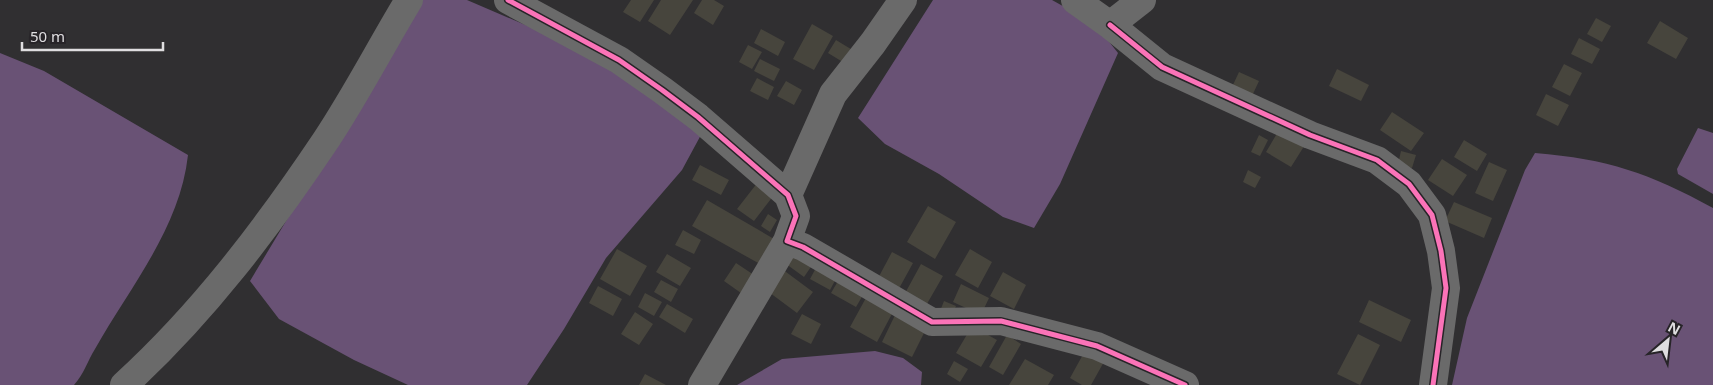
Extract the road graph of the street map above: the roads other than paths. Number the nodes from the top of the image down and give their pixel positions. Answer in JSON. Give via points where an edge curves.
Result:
{"nodes":[{"id":1,"x":409,"y":0,"type":"edge"},
{"id":2,"x":508,"y":0,"type":"edge"},
{"id":3,"x":903,"y":0,"type":"edge"},
{"id":4,"x":1075,"y":0,"type":"edge"},
{"id":5,"x":1142,"y":0,"type":"edge"},
{"id":6,"x":1110,"y":25,"type":"junction"},
{"id":7,"x":788,"y":195,"type":"junction"},
{"id":8,"x":787,"y":241,"type":"junction"},
{"id":9,"x":124,"y":385,"type":"edge"},
{"id":10,"x":702,"y":385,"type":"edge"},
{"id":11,"x":1185,"y":385,"type":"edge"},
{"id":12,"x":1433,"y":385,"type":"edge"}],
"edges":[{"from":1,"to":9,"type":"street","via":[[327,139],[272,218],[225,280],[158,354]]},
{"from":2,"to":7,"type":"street","via":[[618,60],[654,85],[698,117]]},
{"from":3,"to":7,"type":"street","via":[[833,94]]},
{"from":4,"to":6,"type":"street"},
{"from":5,"to":6,"type":"street"},
{"from":6,"to":12,"type":"street","via":[[1162,67],[1310,135],[1377,160],[1409,184],[1432,214],[1446,288]]},
{"from":7,"to":8,"type":"street","via":[[796,216]]},
{"from":8,"to":10,"type":"street"},
{"from":8,"to":11,"type":"street","via":[[803,247],[932,322],[1001,320],[1097,346]]}]}
